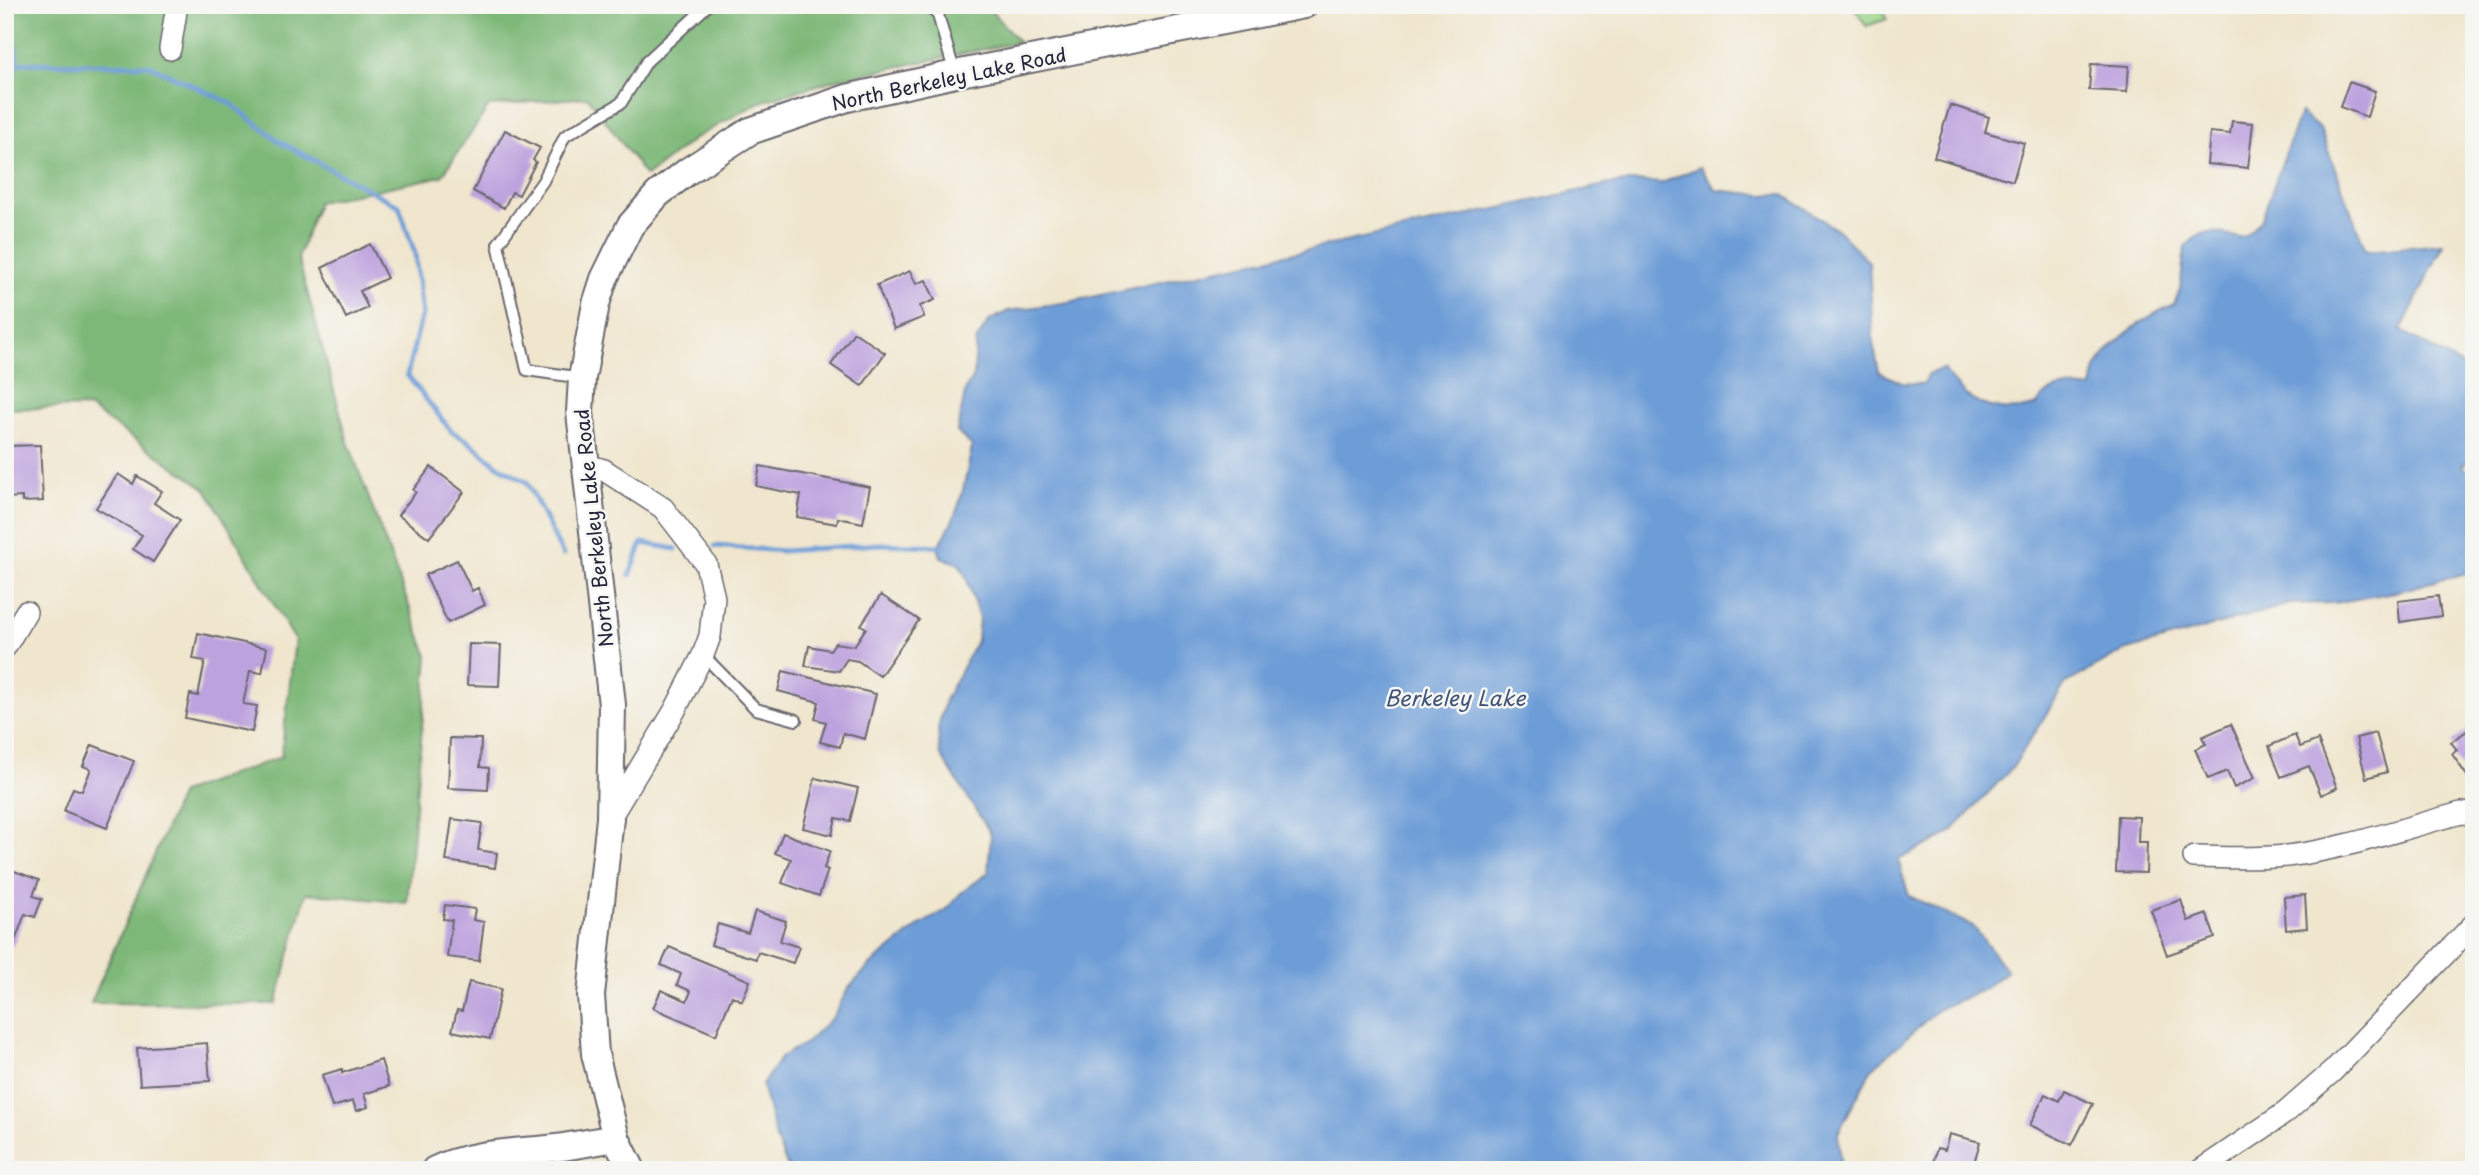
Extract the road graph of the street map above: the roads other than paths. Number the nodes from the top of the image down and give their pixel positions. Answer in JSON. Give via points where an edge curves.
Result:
{"nodes":[{"id":1,"x":177,"y":5,"type":"edge"},
{"id":2,"x":708,"y":5,"type":"edge"},
{"id":3,"x":927,"y":5,"type":"edge"},
{"id":4,"x":1304,"y":5,"type":"edge"},
{"id":5,"x":1231,"y":12,"type":"edge"},
{"id":6,"x":1200,"y":15,"type":"edge"},
{"id":7,"x":170,"y":49,"type":"dead end"},
{"id":8,"x":955,"y":74,"type":"junction"},
{"id":9,"x":582,"y":378,"type":"junction"},
{"id":10,"x":584,"y":464,"type":"junction"},
{"id":11,"x":26,"y":612,"type":"dead end"},
{"id":12,"x":5,"y":647,"type":"edge"},
{"id":13,"x":703,"y":655,"type":"junction"},
{"id":14,"x":796,"y":720,"type":"dead end"},
{"id":15,"x":2474,"y":814,"type":"edge"},
{"id":16,"x":610,"y":818,"type":"junction"},
{"id":17,"x":2194,"y":857,"type":"dead end"},
{"id":18,"x":2474,"y":924,"type":"edge"},
{"id":19,"x":616,"y":1138,"type":"junction"},
{"id":20,"x":435,"y":1170,"type":"edge"},
{"id":21,"x":632,"y":1170,"type":"edge"},
{"id":22,"x":2202,"y":1170,"type":"edge"}],
"edges":[{"from":1,"to":7,"type":"street"},
{"from":2,"to":9,"type":"lane","via":[[647,61],[621,103],[565,136],[543,181],[498,244],[527,370]]},
{"from":3,"to":8,"type":"lane","via":[[938,15]]},
{"from":4,"to":5,"type":"street","name":"North Berkeley Lake Road"},
{"from":5,"to":6,"type":"street","name":"North Berkeley Lake Road"},
{"from":6,"to":8,"type":"street","name":"North Berkeley Lake Road"},
{"from":8,"to":9,"type":"street","name":"North Berkeley Lake Road","via":[[846,98],[750,131],[658,194],[630,226],[604,279]]},
{"from":9,"to":10,"type":"street","name":"North Berkeley Lake Road"},
{"from":10,"to":13,"type":"street","via":[[604,470],[663,508],[706,564],[714,598]]},
{"from":10,"to":16,"type":"street","name":"North Berkeley Lake Road","via":[[612,705]]},
{"from":11,"to":12,"type":"street"},
{"from":13,"to":14,"type":"lane","via":[[756,709]]},
{"from":13,"to":16,"type":"street"},
{"from":15,"to":17,"type":"street","via":[[2461,813],[2351,844],[2288,856]]},
{"from":16,"to":19,"type":"street","name":"North Berkeley Lake Road","via":[[591,995],[596,1054]]},
{"from":18,"to":22,"type":"street","via":[[2333,1071],[2285,1113]]},
{"from":19,"to":20,"type":"street","via":[[500,1153]]},
{"from":19,"to":21,"type":"street","name":"North Berkeley Lake Road"}]}
